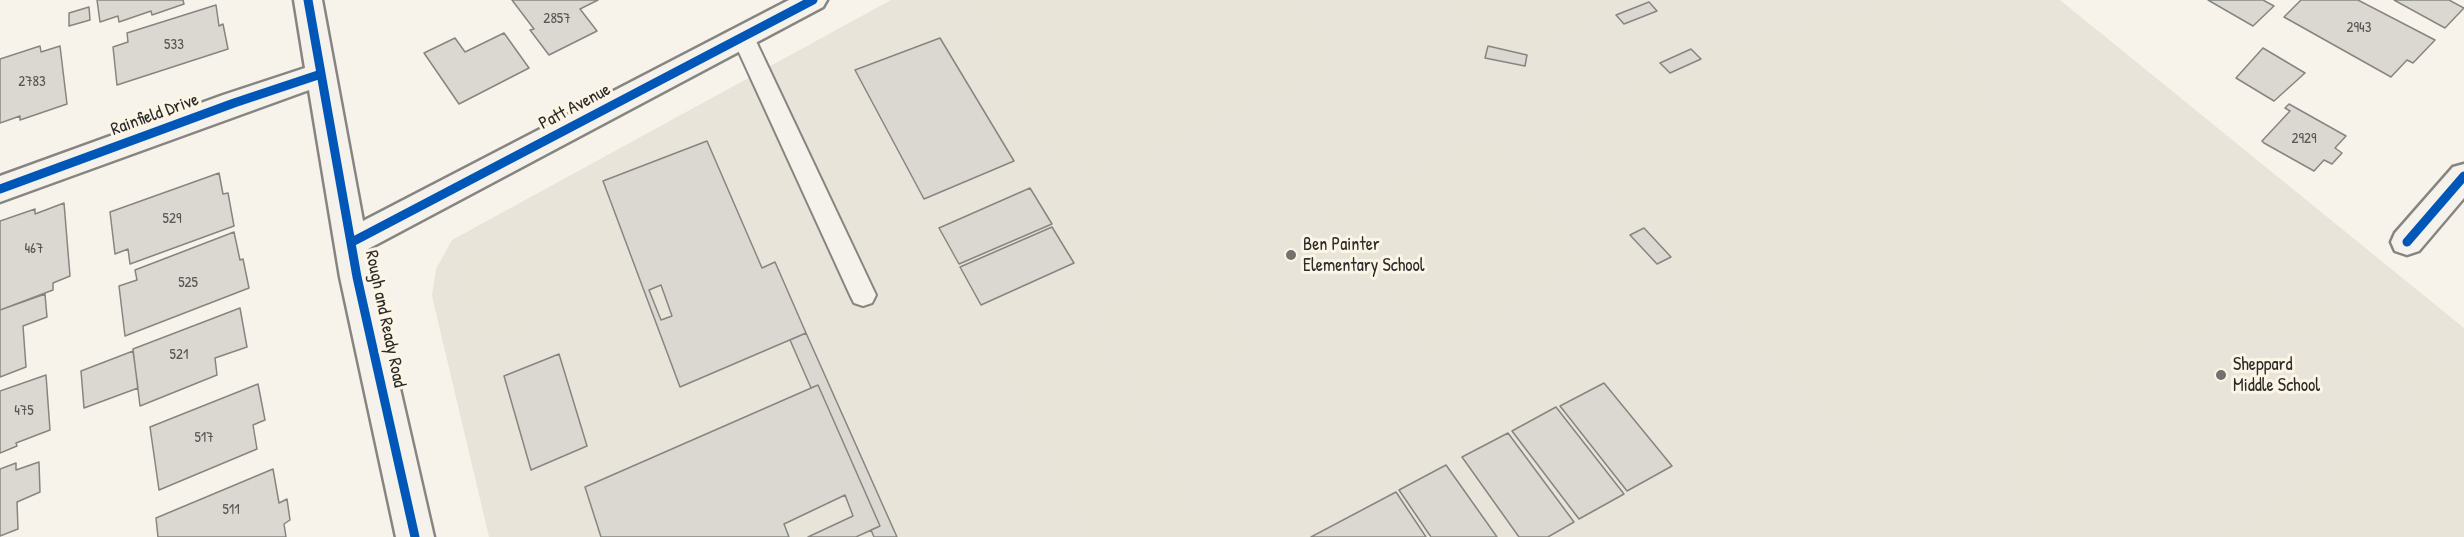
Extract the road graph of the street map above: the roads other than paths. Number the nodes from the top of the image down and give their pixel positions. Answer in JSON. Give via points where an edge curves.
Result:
{"nodes":[{"id":1,"x":308,"y":0,"type":"edge"},
{"id":2,"x":813,"y":0,"type":"edge"},
{"id":3,"x":743,"y":37,"type":"junction"},
{"id":4,"x":321,"y":74,"type":"junction"},
{"id":5,"x":2464,"y":176,"type":"edge"},
{"id":6,"x":0,"y":189,"type":"edge"},
{"id":7,"x":352,"y":242,"type":"junction"},
{"id":8,"x":2407,"y":242,"type":"dead end"},
{"id":9,"x":863,"y":295,"type":"dead end"},
{"id":10,"x":415,"y":537,"type":"edge"}],
"edges":[{"from":1,"to":4,"type":"street","name":"Rough and Ready Road"},
{"from":2,"to":3,"type":"street","name":"Patt Avenue"},
{"from":3,"to":7,"type":"street","name":"Patt Avenue"},
{"from":3,"to":9,"type":"lane"},
{"from":4,"to":6,"type":"street","name":"Rainfield Drive"},
{"from":4,"to":7,"type":"street","name":"Rough and Ready Road"},
{"from":5,"to":8,"type":"street"},
{"from":7,"to":10,"type":"street","name":"Rough and Ready Road"}]}
